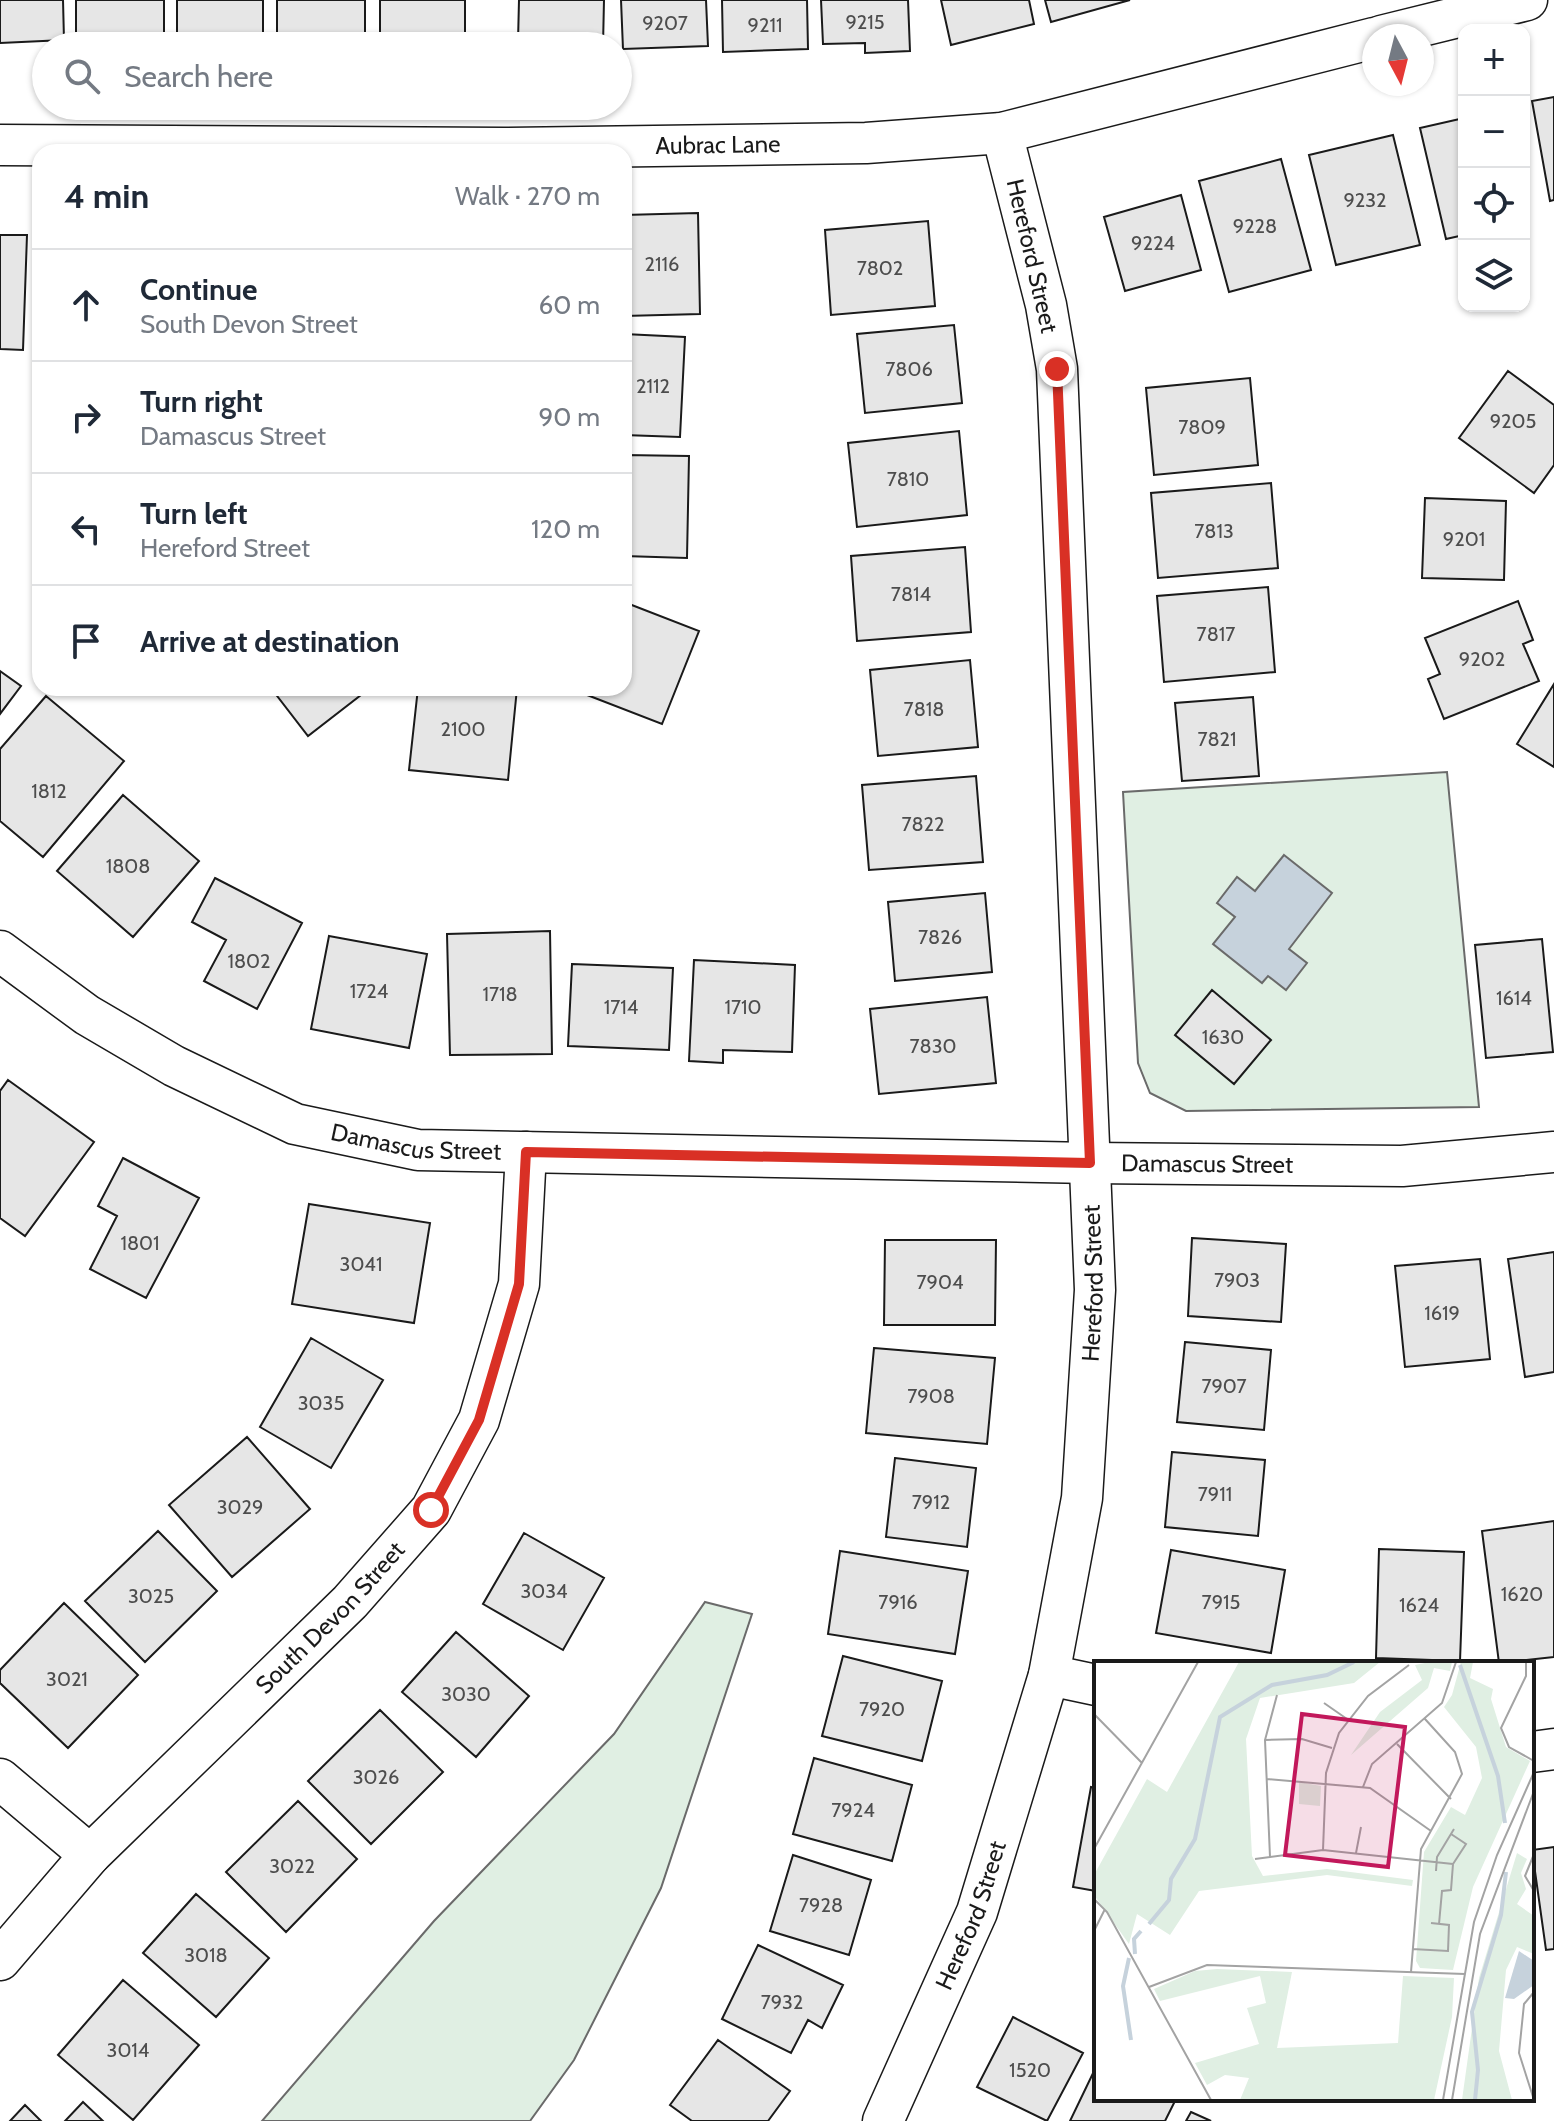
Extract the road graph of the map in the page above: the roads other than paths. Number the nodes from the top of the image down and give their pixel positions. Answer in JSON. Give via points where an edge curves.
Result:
{"nodes":[{"id":1,"x":1527,"y":0,"type":"edge"},
{"id":2,"x":1430,"y":24,"type":"edge"},
{"id":3,"x":1362,"y":41,"type":"edge"},
{"id":4,"x":1002,"y":133,"type":"junction"},
{"id":5,"x":0,"y":145,"type":"edge"},
{"id":6,"x":32,"y":145,"type":"edge"},
{"id":7,"x":632,"y":148,"type":"edge"},
{"id":8,"x":0,"y":951,"type":"edge"},
{"id":9,"x":526,"y":1152,"type":"junction"},
{"id":10,"x":1554,"y":1152,"type":"edge"},
{"id":11,"x":1090,"y":1163,"type":"junction"},
{"id":12,"x":1049,"y":1675,"type":"junction"},
{"id":13,"x":1094,"y":1685,"type":"edge"},
{"id":14,"x":1554,"y":1749,"type":"edge"},
{"id":15,"x":1534,"y":1752,"type":"edge"},
{"id":16,"x":0,"y":1779,"type":"edge"},
{"id":17,"x":90,"y":1855,"type":"junction"},
{"id":18,"x":0,"y":1960,"type":"edge"},
{"id":19,"x":883,"y":2121,"type":"edge"}],
"edges":[{"from":1,"to":2,"type":"street"},
{"from":3,"to":4,"type":"street","name":"Aubrac Lane"},
{"from":4,"to":7,"type":"street","name":"Aubrac Lane","via":[[866,143]]},
{"from":4,"to":11,"type":"street","name":"Hereford Street","via":[[1057,369]]},
{"from":5,"to":6,"type":"street","name":"Aubrac Lane"},
{"from":8,"to":9,"type":"street","name":"Damascus Street","via":[[87,1015],[174,1066],[295,1124],[418,1150]]},
{"from":9,"to":11,"type":"street","name":"Damascus Street"},
{"from":9,"to":17,"type":"street","name":"South Devon Street","via":[[519,1284],[479,1420],[431,1510],[350,1602]]},
{"from":10,"to":11,"type":"street","name":"Damascus Street","via":[[1402,1166]]},
{"from":11,"to":12,"type":"street","name":"Hereford Street","via":[[1095,1290],[1082,1498]]},
{"from":12,"to":13,"type":"street"},
{"from":12,"to":19,"type":"street","name":"Hereford Street","via":[[977,1912]]},
{"from":14,"to":15,"type":"street"},
{"from":16,"to":17,"type":"street"},
{"from":17,"to":18,"type":"street","name":"South Devon Street"}]}
